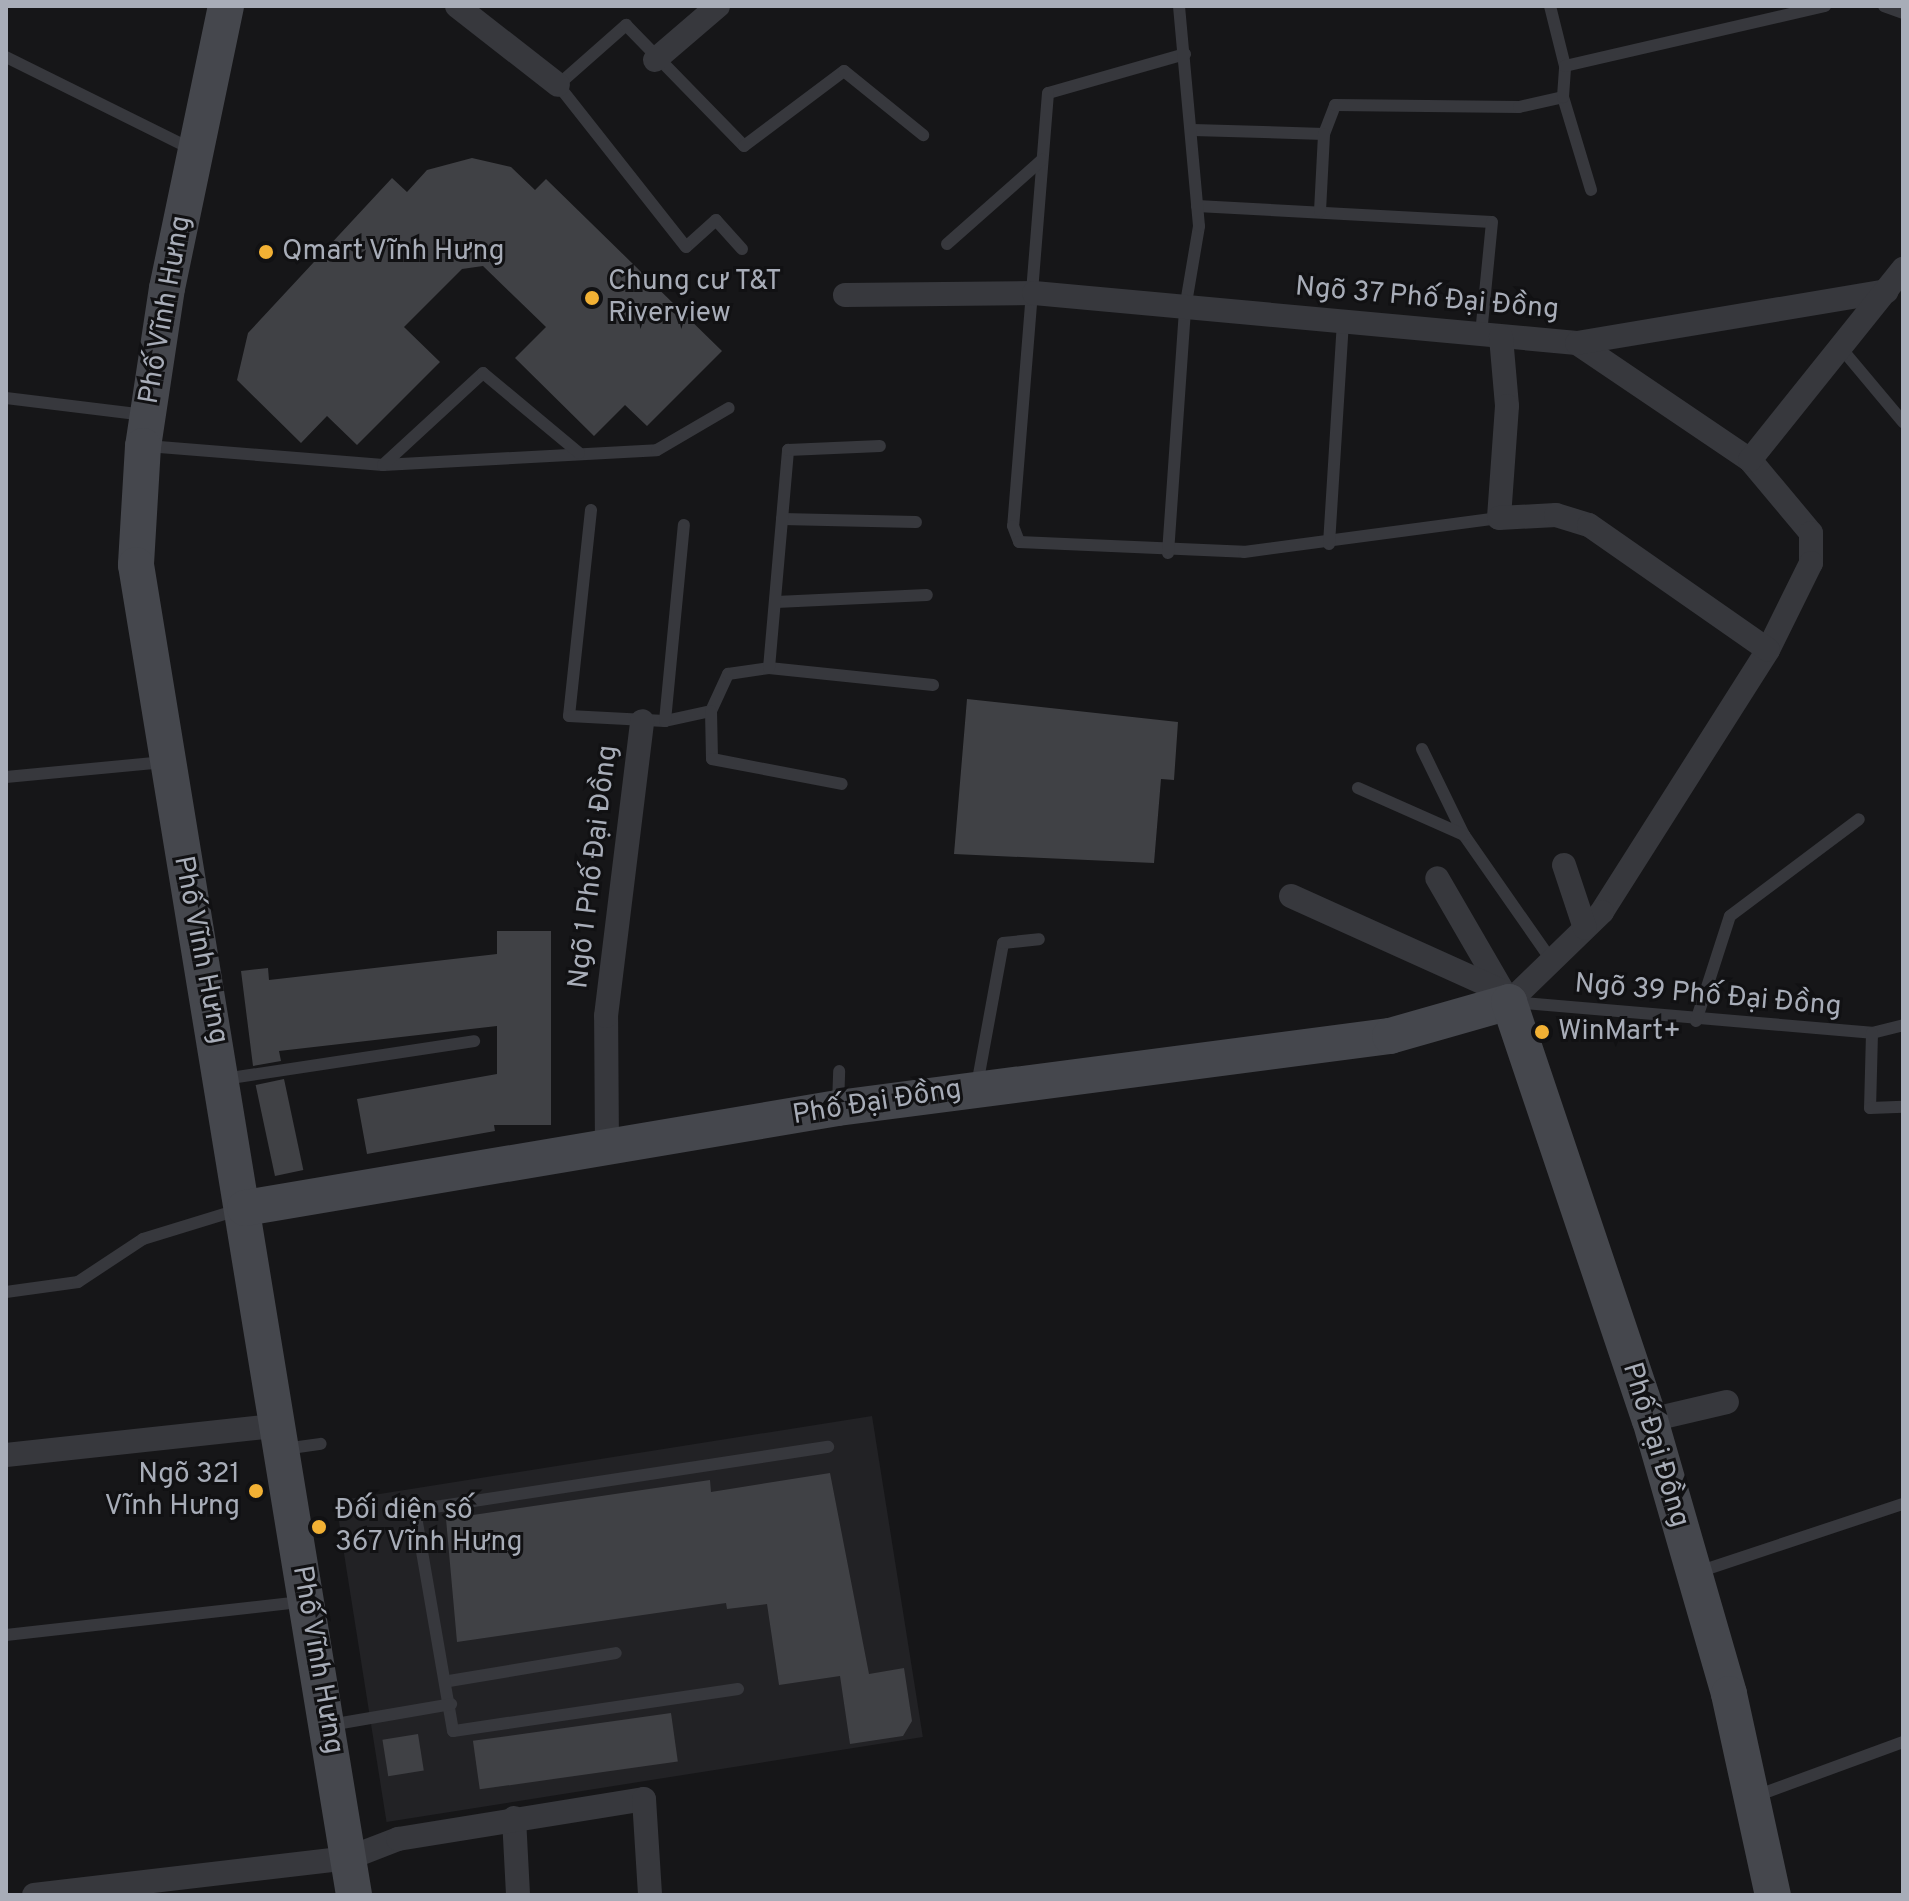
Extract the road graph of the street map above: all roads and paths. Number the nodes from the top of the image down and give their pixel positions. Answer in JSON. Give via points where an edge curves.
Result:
{"nodes":[{"id":1,"x":226,"y":6,"type":"edge"},
{"id":2,"x":457,"y":6,"type":"edge"},
{"id":3,"x":718,"y":6,"type":"edge"},
{"id":4,"x":1179,"y":6,"type":"edge"},
{"id":5,"x":1550,"y":6,"type":"edge"},
{"id":6,"x":1825,"y":6,"type":"edge"},
{"id":7,"x":1884,"y":6,"type":"edge"},
{"id":8,"x":1903,"y":13,"type":"edge"},
{"id":9,"x":1185,"y":54,"type":"junction"},
{"id":10,"x":6,"y":57,"type":"edge"},
{"id":11,"x":655,"y":60,"type":"junction"},
{"id":12,"x":1565,"y":66,"type":"junction"},
{"id":13,"x":558,"y":85,"type":"junction"},
{"id":14,"x":1563,"y":97,"type":"junction"},
{"id":15,"x":1193,"y":130,"type":"junction"},
{"id":16,"x":1324,"y":134,"type":"junction"},
{"id":17,"x":923,"y":135,"type":"dead end"},
{"id":18,"x":195,"y":151,"type":"junction"},
{"id":19,"x":1042,"y":160,"type":"junction"},
{"id":20,"x":1591,"y":190,"type":"dead end"},
{"id":21,"x":1197,"y":206,"type":"junction"},
{"id":22,"x":1320,"y":211,"type":"junction"},
{"id":23,"x":947,"y":244,"type":"dead end"},
{"id":24,"x":742,"y":249,"type":"dead end"},
{"id":25,"x":1903,"y":269,"type":"edge"},
{"id":26,"x":1887,"y":291,"type":"junction"},
{"id":27,"x":1034,"y":293,"type":"junction"},
{"id":28,"x":845,"y":295,"type":"dead end"},
{"id":29,"x":1185,"y":309,"type":"junction"},
{"id":30,"x":1343,"y":320,"type":"junction"},
{"id":31,"x":1491,"y":336,"type":"junction"},
{"id":32,"x":1577,"y":343,"type":"junction"},
{"id":33,"x":1841,"y":348,"type":"junction"},
{"id":34,"x":6,"y":398,"type":"edge"},
{"id":35,"x":729,"y":408,"type":"dead end"},
{"id":36,"x":1903,"y":422,"type":"edge"},
{"id":37,"x":146,"y":431,"type":"junction"},
{"id":38,"x":880,"y":446,"type":"dead end"},
{"id":39,"x":579,"y":453,"type":"junction"},
{"id":40,"x":1750,"y":460,"type":"junction"},
{"id":41,"x":383,"y":465,"type":"junction"},
{"id":42,"x":591,"y":510,"type":"dead end"},
{"id":43,"x":1499,"y":518,"type":"junction"},
{"id":44,"x":782,"y":519,"type":"junction"},
{"id":45,"x":916,"y":522,"type":"dead end"},
{"id":46,"x":684,"y":525,"type":"dead end"},
{"id":47,"x":1329,"y":544,"type":"junction"},
{"id":48,"x":1168,"y":553,"type":"junction"},
{"id":49,"x":927,"y":595,"type":"dead end"},
{"id":50,"x":776,"y":602,"type":"junction"},
{"id":51,"x":1768,"y":650,"type":"junction"},
{"id":52,"x":769,"y":668,"type":"junction"},
{"id":53,"x":933,"y":685,"type":"dead end"},
{"id":54,"x":711,"y":711,"type":"junction"},
{"id":55,"x":654,"y":721,"type":"junction"},
{"id":56,"x":1422,"y":749,"type":"dead end"},
{"id":57,"x":167,"y":761,"type":"junction"},
{"id":58,"x":6,"y":777,"type":"edge"},
{"id":59,"x":842,"y":784,"type":"dead end"},
{"id":60,"x":1358,"y":788,"type":"dead end"},
{"id":61,"x":1859,"y":819,"type":"dead end"},
{"id":62,"x":1464,"y":835,"type":"junction"},
{"id":63,"x":1564,"y":865,"type":"dead end"},
{"id":64,"x":1437,"y":878,"type":"dead end"},
{"id":65,"x":1291,"y":896,"type":"dead end"},
{"id":66,"x":1585,"y":928,"type":"junction"},
{"id":67,"x":1039,"y":939,"type":"dead end"},
{"id":68,"x":1552,"y":961,"type":"junction"},
{"id":69,"x":1506,"y":997,"type":"junction"},
{"id":70,"x":1696,"y":1021,"type":"junction"},
{"id":71,"x":1903,"y":1025,"type":"edge"},
{"id":72,"x":1872,"y":1033,"type":"junction"},
{"id":73,"x":474,"y":1041,"type":"dead end"},
{"id":74,"x":839,"y":1071,"type":"dead end"},
{"id":75,"x":224,"y":1079,"type":"junction"},
{"id":76,"x":977,"y":1088,"type":"junction"},
{"id":77,"x":1903,"y":1107,"type":"edge"},
{"id":78,"x":838,"y":1108,"type":"junction"},
{"id":79,"x":607,"y":1147,"type":"junction"},
{"id":80,"x":245,"y":1208,"type":"junction"},
{"id":81,"x":6,"y":1292,"type":"edge"},
{"id":82,"x":1727,"y":1402,"type":"dead end"},
{"id":83,"x":1650,"y":1420,"type":"junction"},
{"id":84,"x":277,"y":1438,"type":"junction"},
{"id":85,"x":321,"y":1444,"type":"dead end"},
{"id":86,"x":828,"y":1447,"type":"dead end"},
{"id":87,"x":6,"y":1455,"type":"edge"},
{"id":88,"x":1903,"y":1504,"type":"edge"},
{"id":89,"x":1695,"y":1573,"type":"junction"},
{"id":90,"x":307,"y":1602,"type":"junction"},
{"id":91,"x":6,"y":1635,"type":"edge"},
{"id":92,"x":616,"y":1653,"type":"dead end"},
{"id":93,"x":449,"y":1681,"type":"junction"},
{"id":94,"x":738,"y":1689,"type":"dead end"},
{"id":95,"x":451,"y":1704,"type":"junction"},
{"id":96,"x":330,"y":1725,"type":"junction"},
{"id":97,"x":1903,"y":1742,"type":"edge"},
{"id":98,"x":1753,"y":1798,"type":"junction"},
{"id":99,"x":514,"y":1818,"type":"junction"},
{"id":100,"x":349,"y":1858,"type":"junction"},
{"id":101,"x":34,"y":1895,"type":"edge"},
{"id":102,"x":354,"y":1895,"type":"edge"},
{"id":103,"x":518,"y":1895,"type":"edge"},
{"id":104,"x":650,"y":1895,"type":"edge"},
{"id":105,"x":1773,"y":1895,"type":"edge"}],
"edges":[{"from":1,"to":18,"type":"street","name":"Phố Vĩnh Hưng"},
{"from":2,"to":13,"type":"street"},
{"from":3,"to":11,"type":"street"},
{"from":4,"to":9,"type":"lane"},
{"from":5,"to":12,"type":"lane"},
{"from":6,"to":12,"type":"lane"},
{"from":7,"to":8,"type":"lane"},
{"from":9,"to":15,"type":"lane"},
{"from":9,"to":19,"type":"lane","via":[[1054,87],[1045,100]]},
{"from":10,"to":18,"type":"lane"},
{"from":11,"to":13,"type":"lane","via":[[626,25]]},
{"from":11,"to":17,"type":"lane","via":[[744,146],[844,71]]},
{"from":12,"to":14,"type":"lane"},
{"from":13,"to":24,"type":"lane","via":[[686,247],[716,220]]},
{"from":14,"to":16,"type":"lane","via":[[1519,107],[1335,105]]},
{"from":14,"to":20,"type":"lane"},
{"from":15,"to":16,"type":"lane"},
{"from":15,"to":21,"type":"lane"},
{"from":16,"to":22,"type":"lane"},
{"from":18,"to":37,"type":"street","name":"Phố Vĩnh Hưng"},
{"from":19,"to":23,"type":"lane"},
{"from":19,"to":27,"type":"lane"},
{"from":21,"to":22,"type":"lane"},
{"from":21,"to":29,"type":"lane"},
{"from":22,"to":31,"type":"lane","via":[[1492,222]]},
{"from":25,"to":26,"type":"street"},
{"from":26,"to":32,"type":"street"},
{"from":26,"to":33,"type":"street"},
{"from":27,"to":28,"type":"street","name":"Ngõ 37 Phố Đại Đồng"},
{"from":27,"to":29,"type":"street","name":"Ngõ 37 Phố Đại Đồng"},
{"from":27,"to":48,"type":"lane","via":[[1013,526],[1019,542]]},
{"from":29,"to":30,"type":"street","name":"Ngõ 37 Phố Đại Đồng"},
{"from":29,"to":48,"type":"lane"},
{"from":30,"to":31,"type":"street","name":"Ngõ 37 Phố Đại Đồng"},
{"from":30,"to":47,"type":"lane"},
{"from":31,"to":32,"type":"street","name":"Ngõ 37 Phố Đại Đồng"},
{"from":31,"to":43,"type":"street","via":[[1507,406]]},
{"from":32,"to":40,"type":"street","name":"Ngõ 37 Phố Đại Đồng"},
{"from":33,"to":36,"type":"lane"},
{"from":33,"to":40,"type":"street"},
{"from":34,"to":37,"type":"lane"},
{"from":35,"to":39,"type":"lane","via":[[657,450]]},
{"from":37,"to":41,"type":"lane"},
{"from":37,"to":57,"type":"street","name":"Phố Vĩnh Hưng","via":[[136,565]]},
{"from":38,"to":44,"type":"lane","via":[[788,450]]},
{"from":39,"to":41,"type":"lane"},
{"from":39,"to":41,"type":"lane","via":[[483,373]]},
{"from":40,"to":51,"type":"street","name":"Ngõ 37 Phố Đại Đồng","via":[[1811,533],[1814,549]]},
{"from":42,"to":55,"type":"lane","via":[[569,716]]},
{"from":43,"to":47,"type":"lane"},
{"from":43,"to":51,"type":"street","via":[[1556,515],[1589,525]]},
{"from":44,"to":45,"type":"lane"},
{"from":44,"to":50,"type":"lane"},
{"from":46,"to":55,"type":"lane"},
{"from":47,"to":48,"type":"lane"},
{"from":49,"to":50,"type":"lane"},
{"from":50,"to":52,"type":"lane"},
{"from":51,"to":66,"type":"street","name":"Ngõ 37 Phố Đại Đồng","via":[[1658,833]]},
{"from":52,"to":53,"type":"lane"},
{"from":52,"to":54,"type":"lane","via":[[728,674]]},
{"from":54,"to":55,"type":"lane"},
{"from":54,"to":59,"type":"lane","via":[[712,759]]},
{"from":55,"to":79,"type":"street","name":"Ngõ 1 Phố Đại Đồng","via":[[606,1016]]},
{"from":56,"to":62,"type":"lane"},
{"from":57,"to":58,"type":"lane"},
{"from":57,"to":75,"type":"street","name":"Phố Vĩnh Hưng"},
{"from":60,"to":62,"type":"lane"},
{"from":61,"to":70,"type":"lane","via":[[1730,916]]},
{"from":62,"to":68,"type":"lane"},
{"from":63,"to":66,"type":"street"},
{"from":64,"to":69,"type":"street"},
{"from":65,"to":69,"type":"street"},
{"from":66,"to":68,"type":"street","name":"Ngõ 37 Phố Đại Đồng"},
{"from":67,"to":76,"type":"lane","via":[[1003,943]]},
{"from":68,"to":69,"type":"street","name":"Phố Đại Đồng"},
{"from":69,"to":70,"type":"lane","name":"Ngõ 39 Phố Đại Đồng"},
{"from":69,"to":76,"type":"street","name":"Phố Đại Đồng","via":[[1390,1036]]},
{"from":69,"to":83,"type":"street","name":"Phố Đại Đồng"},
{"from":70,"to":72,"type":"lane","name":"Ngõ 39 Phố Đại Đồng"},
{"from":71,"to":72,"type":"lane","name":"Ngõ 39 Phố Đại Đồng"},
{"from":72,"to":77,"type":"lane","via":[[1870,1108]]},
{"from":73,"to":75,"type":"lane"},
{"from":74,"to":78,"type":"lane"},
{"from":75,"to":80,"type":"street","name":"Phố Vĩnh Hưng"},
{"from":76,"to":78,"type":"street","name":"Phố Đại Đồng"},
{"from":78,"to":79,"type":"street","name":"Phố Đại Đồng"},
{"from":79,"to":80,"type":"street","name":"Phố Đại Đồng"},
{"from":80,"to":81,"type":"lane","via":[[143,1239],[78,1282]]},
{"from":80,"to":84,"type":"street","name":"Phố Vĩnh Hưng"},
{"from":82,"to":83,"type":"street"},
{"from":83,"to":89,"type":"street","name":"Phố Đại Đồng"},
{"from":84,"to":85,"type":"lane"},
{"from":84,"to":87,"type":"street"},
{"from":84,"to":90,"type":"street","name":"Phố Vĩnh Hưng"},
{"from":86,"to":93,"type":"lane","via":[[415,1510]]},
{"from":88,"to":89,"type":"lane"},
{"from":89,"to":98,"type":"street","name":"Phố Đại Đồng"},
{"from":90,"to":91,"type":"lane"},
{"from":90,"to":96,"type":"street","name":"Phố Vĩnh Hưng"},
{"from":92,"to":93,"type":"lane"},
{"from":93,"to":95,"type":"lane"},
{"from":94,"to":95,"type":"lane","via":[[453,1731]]},
{"from":95,"to":96,"type":"lane"},
{"from":96,"to":100,"type":"street","name":"Phố Vĩnh Hưng"},
{"from":97,"to":98,"type":"lane"},
{"from":98,"to":105,"type":"street","name":"Phố Đại Đồng"},
{"from":99,"to":100,"type":"street","via":[[398,1839]]},
{"from":99,"to":103,"type":"street"},
{"from":99,"to":104,"type":"street","via":[[644,1799]]},
{"from":100,"to":101,"type":"street"},
{"from":100,"to":102,"type":"street","name":"Phố Vĩnh Hưng"}]}
